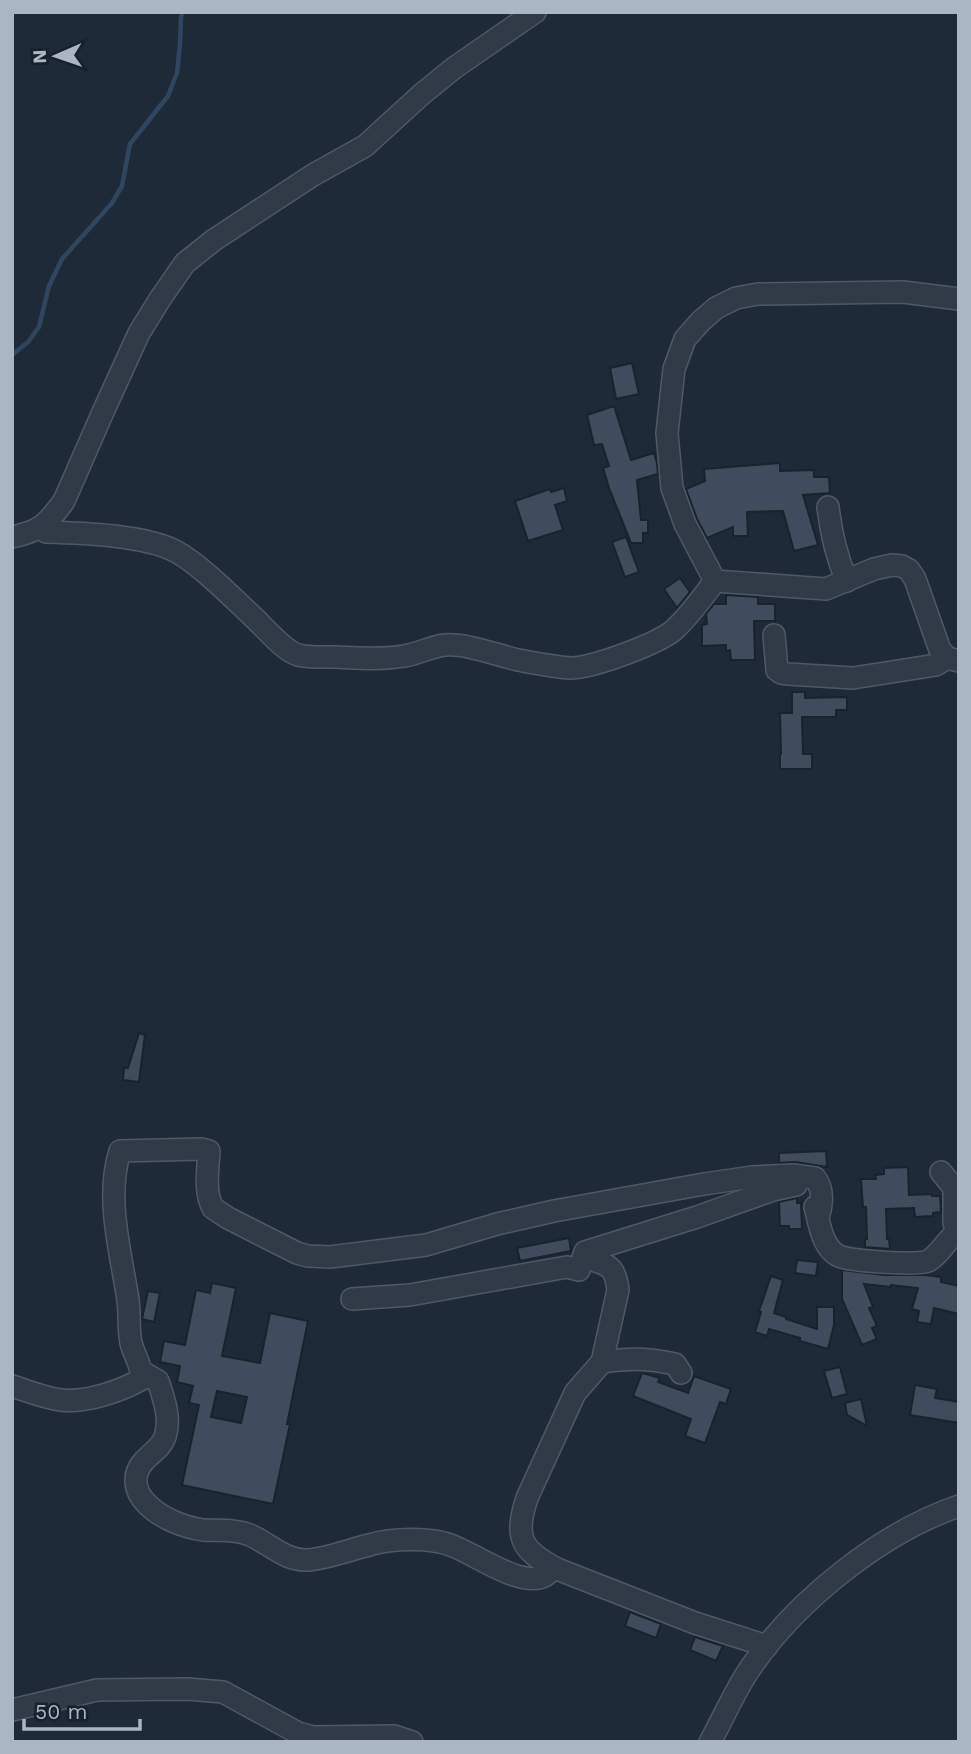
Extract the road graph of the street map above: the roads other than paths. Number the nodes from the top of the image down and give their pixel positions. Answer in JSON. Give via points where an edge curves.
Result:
{"nodes":[{"id":1,"x":535,"y":12,"type":"edge"},
{"id":2,"x":959,"y":299,"type":"edge"},
{"id":3,"x":828,"y":507,"type":"dead end"},
{"id":4,"x":46,"y":532,"type":"dead end"},
{"id":5,"x":12,"y":537,"type":"edge"},
{"id":6,"x":715,"y":581,"type":"junction"},
{"id":7,"x":847,"y":581,"type":"junction"},
{"id":8,"x":774,"y":635,"type":"dead end"},
{"id":9,"x":953,"y":660,"type":"edge"},
{"id":10,"x":941,"y":1172,"type":"dead end"},
{"id":11,"x":818,"y":1218,"type":"junction"},
{"id":12,"x":958,"y":1231,"type":"edge"},
{"id":13,"x":584,"y":1257,"type":"junction"},
{"id":14,"x":352,"y":1299,"type":"dead end"},
{"id":15,"x":602,"y":1362,"type":"junction"},
{"id":16,"x":142,"y":1372,"type":"junction"},
{"id":17,"x":681,"y":1373,"type":"dead end"},
{"id":18,"x":12,"y":1386,"type":"edge"},
{"id":19,"x":959,"y":1506,"type":"edge"},
{"id":20,"x":554,"y":1567,"type":"junction"},
{"id":21,"x":767,"y":1646,"type":"junction"},
{"id":22,"x":12,"y":1710,"type":"edge"},
{"id":23,"x":412,"y":1742,"type":"edge"},
{"id":24,"x":710,"y":1742,"type":"edge"}],
"edges":[{"from":1,"to":5,"type":"street","via":[[433,85],[365,146],[313,175],[185,264],[139,333],[64,501],[41,527]]},
{"from":2,"to":6,"type":"street","via":[[903,292],[758,294],[716,308],[685,339],[674,369],[668,458],[672,488],[685,524]]},
{"from":3,"to":7,"type":"street","via":[[833,542]]},
{"from":4,"to":6,"type":"street","via":[[131,539],[176,552],[287,649],[315,657],[405,656],[457,645],[580,667],[656,642],[673,631]]},
{"from":6,"to":7,"type":"street","via":[[817,590]]},
{"from":7,"to":9,"type":"street","via":[[892,565],[909,570],[940,650]]},
{"from":8,"to":9,"type":"street","via":[[777,670],[788,674],[865,677]]},
{"from":10,"to":12,"type":"street","via":[[954,1188]]},
{"from":11,"to":12,"type":"street","via":[[832,1252],[840,1257],[907,1264],[928,1261]]},
{"from":11,"to":13,"type":"street","via":[[808,1189],[788,1186],[585,1252]]},
{"from":11,"to":16,"type":"street","via":[[822,1205],[815,1178],[752,1177],[554,1210],[426,1245],[308,1256],[213,1208],[207,1182],[209,1151],[120,1151],[114,1209],[131,1342]]},
{"from":13,"to":14,"type":"street","via":[[579,1270],[566,1267],[410,1295]]},
{"from":13,"to":15,"type":"street","via":[[606,1264],[617,1279]]},
{"from":15,"to":17,"type":"street","via":[[651,1359],[675,1364]]},
{"from":15,"to":20,"type":"street","via":[[575,1393],[521,1516],[520,1535],[526,1546]]},
{"from":16,"to":18,"type":"street","via":[[142,1379],[125,1388],[73,1400]]},
{"from":16,"to":20,"type":"street","via":[[158,1381],[168,1427],[163,1443],[139,1468],[137,1490],[162,1516],[201,1530],[248,1534],[286,1556],[306,1560],[386,1541],[429,1541],[463,1549],[521,1578],[540,1578]]},
{"from":19,"to":21,"type":"street","via":[[904,1531],[865,1556],[796,1612]]},
{"from":20,"to":21,"type":"street"},
{"from":21,"to":24,"type":"street"},
{"from":22,"to":23,"type":"street","via":[[97,1690],[187,1689],[223,1692],[313,1737],[394,1736]]}]}
